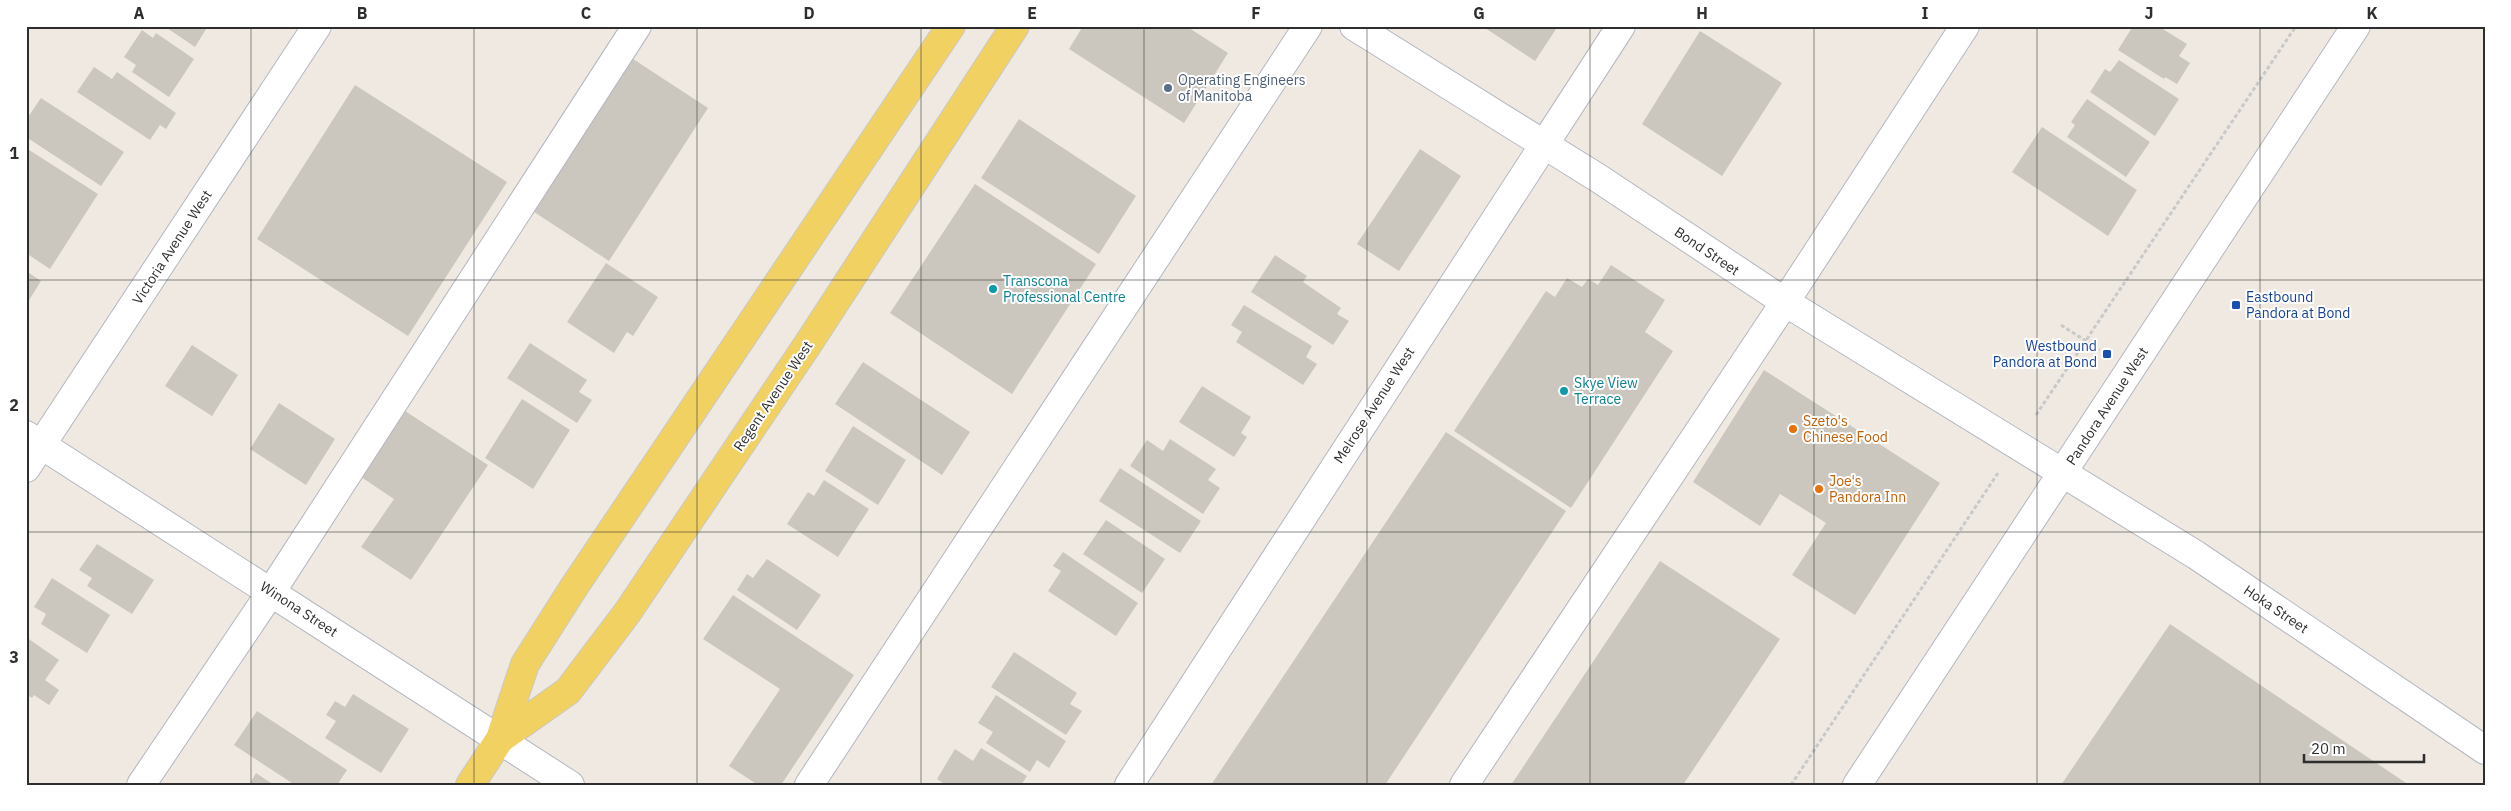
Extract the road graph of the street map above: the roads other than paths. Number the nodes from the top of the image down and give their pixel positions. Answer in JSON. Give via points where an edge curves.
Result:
{"nodes":[{"id":1,"x":317,"y":26,"type":"edge"},
{"id":2,"x":637,"y":26,"type":"edge"},
{"id":3,"x":951,"y":26,"type":"edge"},
{"id":4,"x":1015,"y":26,"type":"edge"},
{"id":5,"x":1308,"y":26,"type":"edge"},
{"id":6,"x":1354,"y":26,"type":"edge"},
{"id":7,"x":1621,"y":26,"type":"edge"},
{"id":8,"x":1965,"y":26,"type":"edge"},
{"id":9,"x":2356,"y":26,"type":"edge"},
{"id":10,"x":1543,"y":144,"type":"junction"},
{"id":11,"x":1785,"y":302,"type":"junction"},
{"id":12,"x":34,"y":440,"type":"edge"},
{"id":13,"x":26,"y":468,"type":"edge"},
{"id":14,"x":2062,"y":475,"type":"junction"},
{"id":15,"x":271,"y":592,"type":"junction"},
{"id":16,"x":500,"y":739,"type":"junction"},
{"id":17,"x":2485,"y":750,"type":"edge"},
{"id":18,"x":141,"y":785,"type":"edge"},
{"id":19,"x":470,"y":785,"type":"edge"},
{"id":20,"x":570,"y":785,"type":"edge"},
{"id":21,"x":809,"y":785,"type":"edge"},
{"id":22,"x":1129,"y":785,"type":"edge"},
{"id":23,"x":1464,"y":785,"type":"edge"},
{"id":24,"x":1857,"y":785,"type":"edge"}],
"edges":[{"from":1,"to":12,"type":"street","name":"Victoria Avenue West"},
{"from":2,"to":15,"type":"street"},
{"from":3,"to":16,"type":"main road","name":"Regent Avenue West","via":[[525,664]]},
{"from":4,"to":16,"type":"main road","name":"Regent Avenue West","via":[[808,344],[627,613],[568,691]]},
{"from":5,"to":21,"type":"street"},
{"from":6,"to":10,"type":"street","name":"Bond Street"},
{"from":7,"to":10,"type":"street","name":"Melrose Avenue West"},
{"from":8,"to":11,"type":"street"},
{"from":9,"to":14,"type":"street","name":"Pandora Avenue West"},
{"from":10,"to":11,"type":"street","name":"Bond Street"},
{"from":10,"to":22,"type":"street","name":"Melrose Avenue West"},
{"from":11,"to":14,"type":"street","name":"Bond Street"},
{"from":11,"to":23,"type":"street"},
{"from":12,"to":13,"type":"street","name":"Victoria Avenue West"},
{"from":12,"to":15,"type":"street","name":"Winona Street"},
{"from":14,"to":17,"type":"street","name":"Hoka Street","via":[[2196,555]]},
{"from":14,"to":24,"type":"street","name":"Pandora Avenue West"},
{"from":15,"to":16,"type":"street","name":"Winona Street"},
{"from":15,"to":18,"type":"street"},
{"from":16,"to":19,"type":"main road","name":"Regent Avenue West"},
{"from":16,"to":20,"type":"street","name":"Winona Street"}]}
